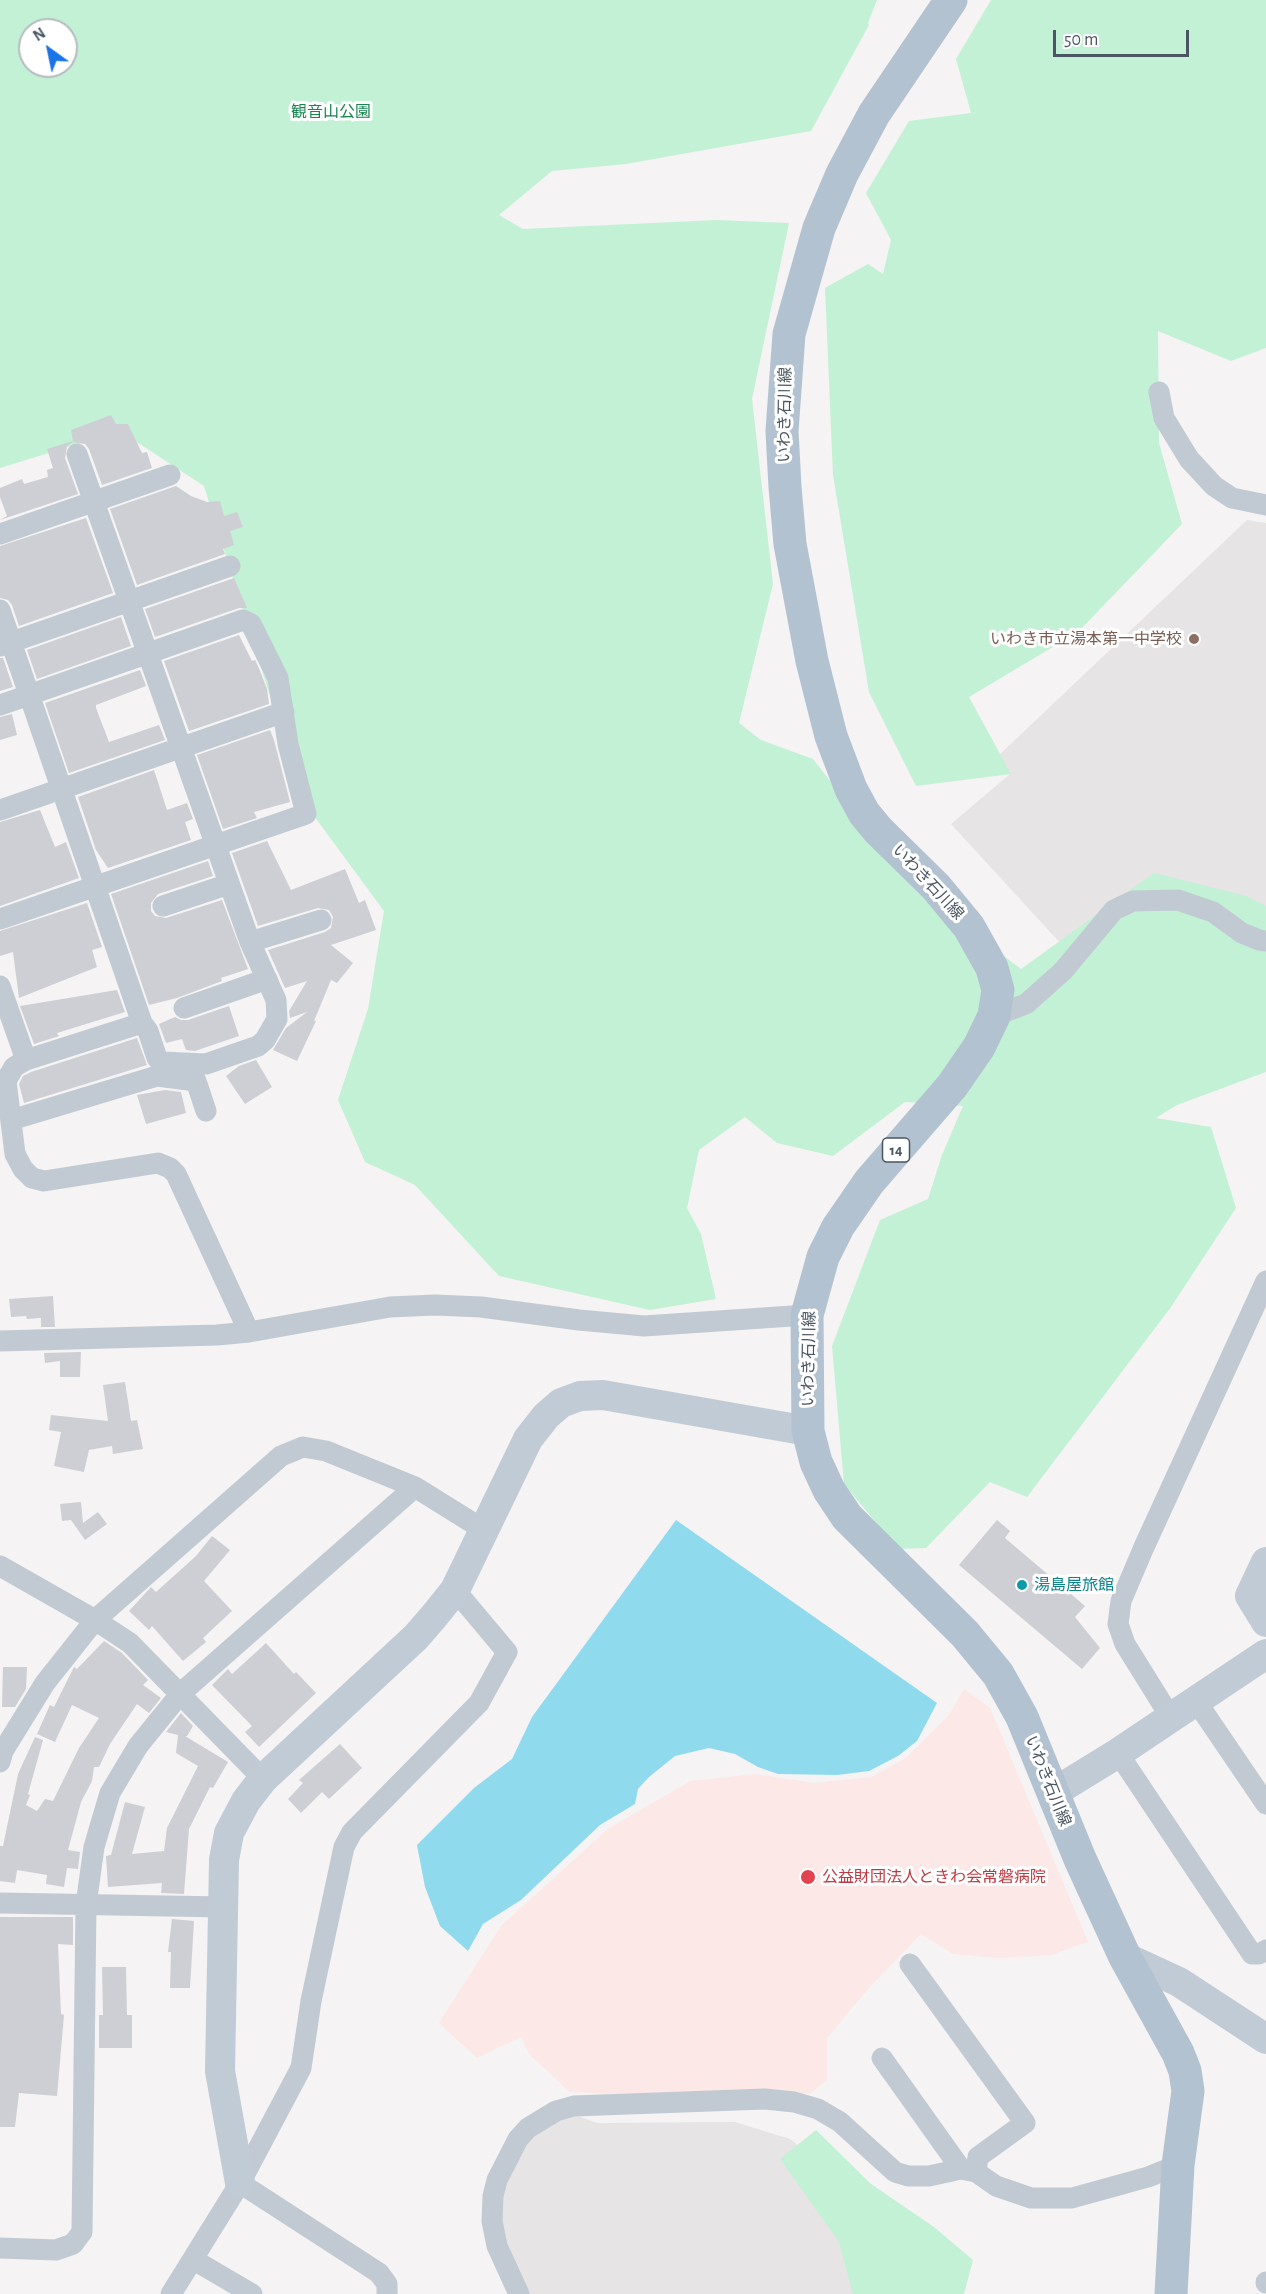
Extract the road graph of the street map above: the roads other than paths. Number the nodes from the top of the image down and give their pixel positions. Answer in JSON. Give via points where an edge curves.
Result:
{"nodes":[{"id":1,"x":951,"y":0,"type":"edge"},
{"id":2,"x":1159,"y":392,"type":"dead end"},
{"id":3,"x":77,"y":454,"type":"dead end"},
{"id":4,"x":170,"y":475,"type":"dead end"},
{"id":5,"x":94,"y":501,"type":"junction"},
{"id":6,"x":1266,"y":505,"type":"edge"},
{"id":7,"x":0,"y":534,"type":"edge"},
{"id":8,"x":230,"y":566,"type":"dead end"},
{"id":9,"x":129,"y":601,"type":"junction"},
{"id":10,"x":0,"y":610,"type":"edge"},
{"id":11,"x":5,"y":644,"type":"edge"},
{"id":12,"x":148,"y":653,"type":"junction"},
{"id":13,"x":29,"y":695,"type":"junction"},
{"id":14,"x":0,"y":705,"type":"edge"},
{"id":15,"x":284,"y":712,"type":"junction"},
{"id":16,"x":181,"y":747,"type":"junction"},
{"id":17,"x":61,"y":789,"type":"junction"},
{"id":18,"x":0,"y":810,"type":"edge"},
{"id":19,"x":216,"y":844,"type":"junction"},
{"id":20,"x":229,"y":884,"type":"junction"},
{"id":21,"x":95,"y":886,"type":"junction"},
{"id":22,"x":163,"y":906,"type":"dead end"},
{"id":23,"x":0,"y":919,"type":"edge"},
{"id":24,"x":321,"y":920,"type":"dead end"},
{"id":25,"x":1266,"y":940,"type":"edge"},
{"id":26,"x":250,"y":942,"type":"junction"},
{"id":27,"x":267,"y":979,"type":"junction"},
{"id":28,"x":0,"y":986,"type":"edge"},
{"id":29,"x":184,"y":1008,"type":"dead end"},
{"id":30,"x":994,"y":1016,"type":"junction"},
{"id":31,"x":142,"y":1023,"type":"junction"},
{"id":32,"x":26,"y":1060,"type":"junction"},
{"id":33,"x":206,"y":1111,"type":"dead end"},
{"id":34,"x":11,"y":1120,"type":"junction"},
{"id":35,"x":9,"y":1165,"type":"edge"},
{"id":36,"x":1266,"y":1281,"type":"edge"},
{"id":37,"x":807,"y":1315,"type":"junction"},
{"id":38,"x":249,"y":1332,"type":"junction"},
{"id":39,"x":0,"y":1341,"type":"edge"},
{"id":40,"x":808,"y":1431,"type":"junction"},
{"id":41,"x":416,"y":1488,"type":"junction"},
{"id":42,"x":484,"y":1530,"type":"junction"},
{"id":43,"x":1266,"y":1562,"type":"edge"},
{"id":44,"x":0,"y":1566,"type":"edge"},
{"id":45,"x":455,"y":1590,"type":"junction"},
{"id":46,"x":95,"y":1620,"type":"junction"},
{"id":47,"x":1266,"y":1622,"type":"edge"},
{"id":48,"x":1266,"y":1654,"type":"edge"},
{"id":49,"x":181,"y":1693,"type":"junction"},
{"id":50,"x":1196,"y":1701,"type":"junction"},
{"id":51,"x":1171,"y":1718,"type":"junction"},
{"id":52,"x":1,"y":1753,"type":"edge"},
{"id":53,"x":1118,"y":1753,"type":"junction"},
{"id":54,"x":263,"y":1779,"type":"junction"},
{"id":55,"x":1053,"y":1793,"type":"junction"},
{"id":56,"x":1266,"y":1804,"type":"edge"},
{"id":57,"x":0,"y":1903,"type":"edge"},
{"id":58,"x":86,"y":1905,"type":"junction"},
{"id":59,"x":224,"y":1908,"type":"junction"},
{"id":60,"x":1266,"y":1950,"type":"edge"},
{"id":61,"x":1125,"y":1957,"type":"junction"},
{"id":62,"x":910,"y":1964,"type":"dead end"},
{"id":63,"x":1266,"y":2039,"type":"edge"},
{"id":64,"x":882,"y":2058,"type":"dead end"},
{"id":65,"x":1178,"y":2164,"type":"junction"},
{"id":66,"x":969,"y":2171,"type":"junction"},
{"id":67,"x":240,"y":2183,"type":"junction"},
{"id":68,"x":0,"y":2248,"type":"edge"},
{"id":69,"x":194,"y":2260,"type":"junction"},
{"id":70,"x":171,"y":2294,"type":"edge"},
{"id":71,"x":252,"y":2294,"type":"edge"},
{"id":72,"x":387,"y":2294,"type":"edge"},
{"id":73,"x":519,"y":2294,"type":"edge"},
{"id":74,"x":1171,"y":2294,"type":"edge"}],
"edges":[{"from":1,"to":30,"type":"main road","name":"いわき石川線","number":"14","via":[[874,114],[819,228],[789,334],[782,431],[784,487],[790,544],[812,661],[831,736],[851,789],[878,830],[936,887],[969,927],[993,968],[998,990]]},
{"from":2,"to":6,"type":"street","via":[[1164,418],[1189,459],[1214,486],[1232,498]]},
{"from":3,"to":5,"type":"street"},
{"from":4,"to":5,"type":"street"},
{"from":5,"to":7,"type":"street"},
{"from":5,"to":9,"type":"street"},
{"from":8,"to":9,"type":"street"},
{"from":9,"to":11,"type":"street"},
{"from":9,"to":12,"type":"street"},
{"from":10,"to":11,"type":"street"},
{"from":11,"to":13,"type":"street"},
{"from":12,"to":13,"type":"street"},
{"from":12,"to":15,"type":"street","via":[[243,620],[251,624],[278,678]]},
{"from":12,"to":16,"type":"street"},
{"from":13,"to":14,"type":"street"},
{"from":13,"to":17,"type":"street"},
{"from":15,"to":16,"type":"street"},
{"from":15,"to":19,"type":"street","via":[[306,814]]},
{"from":16,"to":17,"type":"street"},
{"from":16,"to":19,"type":"street"},
{"from":17,"to":18,"type":"street"},
{"from":17,"to":21,"type":"street"},
{"from":19,"to":20,"type":"street"},
{"from":19,"to":21,"type":"street"},
{"from":20,"to":22,"type":"street"},
{"from":20,"to":26,"type":"street"},
{"from":21,"to":23,"type":"street"},
{"from":21,"to":31,"type":"street"},
{"from":24,"to":26,"type":"street"},
{"from":25,"to":30,"type":"street","via":[[1242,933],[1213,912],[1178,900],[1133,901],[1114,910],[1064,971],[1026,1004]]},
{"from":26,"to":27,"type":"street"},
{"from":27,"to":29,"type":"street"},
{"from":27,"to":31,"type":"street","via":[[276,1000],[277,1019],[265,1040],[247,1050],[206,1064],[162,1062]]},
{"from":28,"to":32,"type":"street"},
{"from":30,"to":37,"type":"main road","name":"いわき石川線","number":"14","via":[[951,1086],[869,1182],[838,1227],[823,1257]]},
{"from":31,"to":32,"type":"street"},
{"from":32,"to":34,"type":"street","via":[[14,1067],[6,1081]]},
{"from":33,"to":34,"type":"street","via":[[196,1081],[157,1076]]},
{"from":34,"to":35,"type":"street","via":[[15,1154]]},
{"from":35,"to":38,"type":"street","via":[[44,1181],[158,1163],[170,1168]]},
{"from":36,"to":51,"type":"street","via":[[1121,1601],[1118,1624],[1125,1644]]},
{"from":37,"to":38,"type":"street","via":[[645,1326],[435,1305],[390,1307]]},
{"from":37,"to":40,"type":"main road","name":"いわき石川線","number":"14"},
{"from":38,"to":39,"type":"street"},
{"from":40,"to":42,"type":"street","via":[[603,1395],[580,1396],[561,1403],[528,1439]]},
{"from":40,"to":55,"type":"main road","name":"いわき石川線","number":"14","via":[[816,1462],[847,1517],[965,1634],[998,1674],[1022,1717]]},
{"from":41,"to":42,"type":"street"},
{"from":41,"to":46,"type":"street","via":[[326,1451],[303,1447],[281,1456]]},
{"from":41,"to":49,"type":"street"},
{"from":42,"to":45,"type":"street"},
{"from":43,"to":47,"type":"street","via":[[1250,1596]]},
{"from":44,"to":46,"type":"street"},
{"from":45,"to":54,"type":"street","via":[[416,1637]]},
{"from":45,"to":67,"type":"street","via":[[507,1652],[479,1703],[352,1832],[344,1847],[301,2068]]},
{"from":46,"to":49,"type":"street","via":[[130,1643]]},
{"from":46,"to":52,"type":"street","via":[[45,1683]]},
{"from":48,"to":50,"type":"street"},
{"from":49,"to":54,"type":"street"},
{"from":49,"to":58,"type":"street","via":[[138,1746],[110,1793],[94,1847]]},
{"from":50,"to":51,"type":"street"},
{"from":50,"to":56,"type":"street"},
{"from":51,"to":53,"type":"street"},
{"from":53,"to":55,"type":"street"},
{"from":53,"to":60,"type":"street","via":[[1252,1954]]},
{"from":54,"to":59,"type":"street","via":[[229,1833],[224,1860]]},
{"from":55,"to":61,"type":"main road","name":"いわき石川線","number":"14"},
{"from":57,"to":58,"type":"street"},
{"from":58,"to":59,"type":"street"},
{"from":58,"to":68,"type":"street","via":[[82,2232],[73,2244],[56,2250]]},
{"from":59,"to":67,"type":"street","via":[[220,2071]]},
{"from":61,"to":63,"type":"street","via":[[1179,1982]]},
{"from":61,"to":65,"type":"main road","name":"いわき石川線","number":"14","via":[[1185,2071],[1188,2091]]},
{"from":62,"to":66,"type":"street","via":[[1025,2123],[978,2157]]},
{"from":64,"to":66,"type":"street"},
{"from":65,"to":66,"type":"street","via":[[1148,2177],[1072,2198],[1031,2198]]},
{"from":65,"to":74,"type":"main road","name":"いわき石川線","number":"14"},
{"from":66,"to":73,"type":"street","via":[[929,2176],[895,2172],[840,2122],[818,2109],[794,2102],[765,2098],[565,2108],[528,2128],[518,2139],[493,2196],[497,2246]]},
{"from":67,"to":69,"type":"street"},
{"from":67,"to":72,"type":"street","via":[[380,2272],[387,2284]]},
{"from":69,"to":70,"type":"street"},
{"from":69,"to":71,"type":"street"}]}
